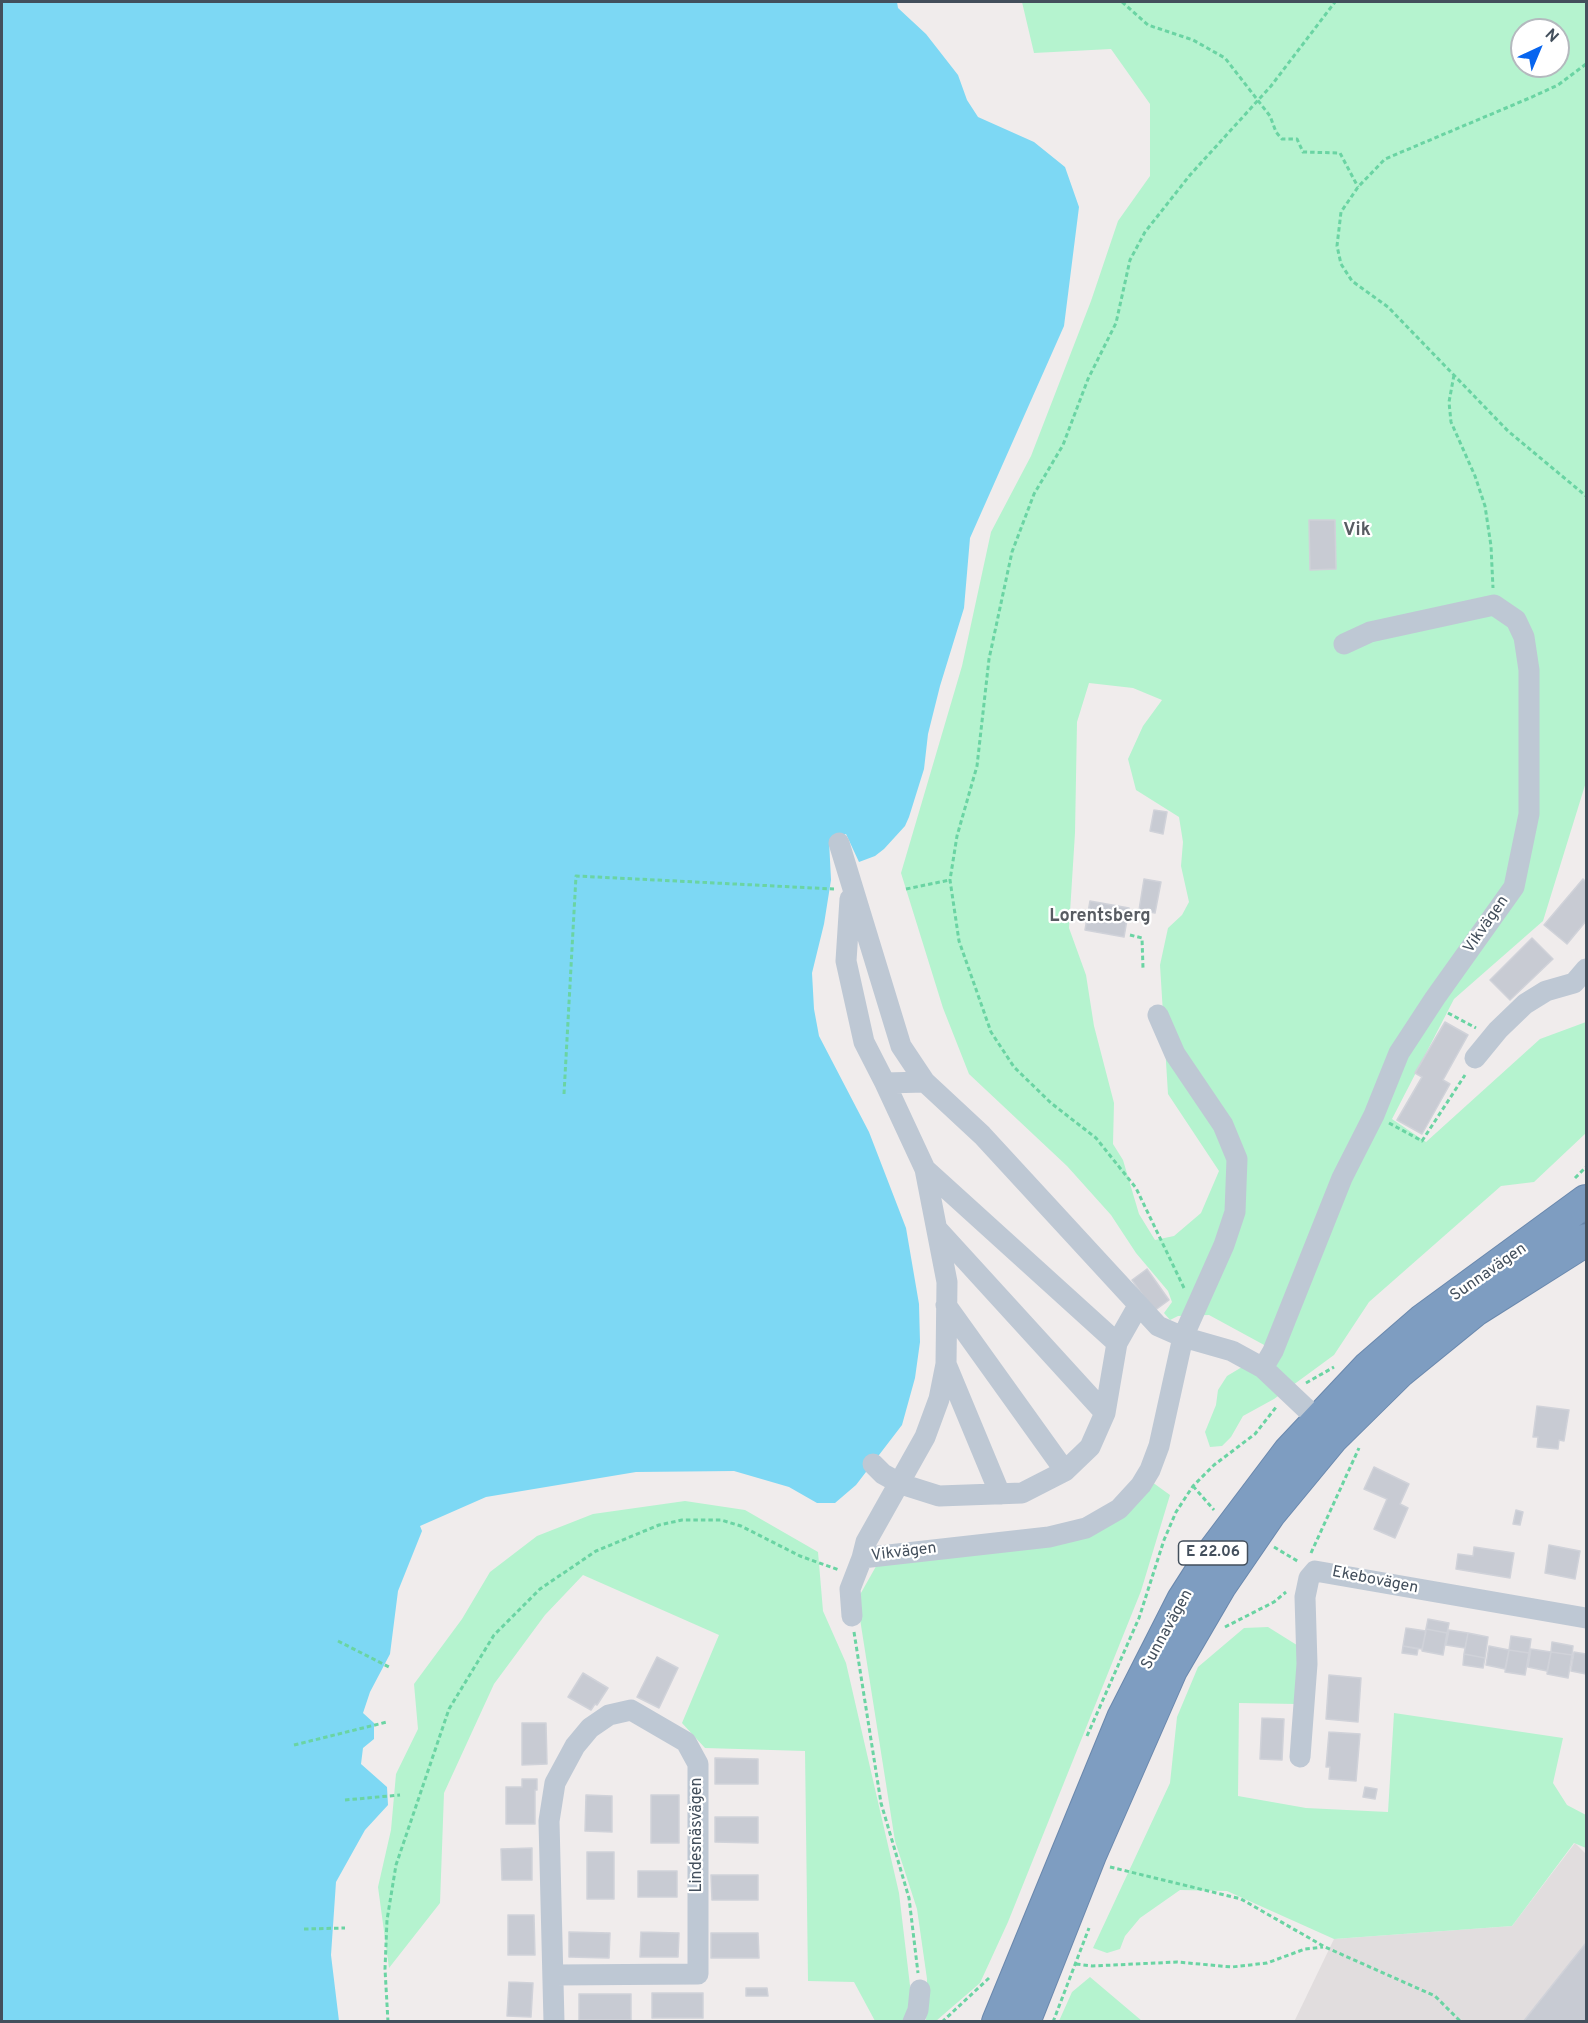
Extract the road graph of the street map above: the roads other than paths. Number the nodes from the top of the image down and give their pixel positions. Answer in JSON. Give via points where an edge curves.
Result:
{"nodes":[{"id":1,"x":1344,"y":644,"type":"dead end"},
{"id":2,"x":838,"y":843,"type":"dead end"},
{"id":3,"x":845,"y":887,"type":"junction"},
{"id":4,"x":1587,"y":969,"type":"edge"},
{"id":5,"x":1158,"y":1015,"type":"dead end"},
{"id":6,"x":1475,"y":1058,"type":"road end"},
{"id":7,"x":925,"y":1082,"type":"junction"},
{"id":8,"x":885,"y":1083,"type":"junction"},
{"id":9,"x":925,"y":1169,"type":"junction"},
{"id":10,"x":1587,"y":1201,"type":"edge"},
{"id":11,"x":938,"y":1230,"type":"junction"},
{"id":12,"x":1587,"y":1240,"type":"edge"},
{"id":13,"x":946,"y":1305,"type":"junction"},
{"id":14,"x":1138,"y":1306,"type":"junction"},
{"id":15,"x":1183,"y":1337,"type":"junction"},
{"id":16,"x":1117,"y":1343,"type":"junction"},
{"id":17,"x":946,"y":1364,"type":"junction"},
{"id":18,"x":1263,"y":1368,"type":"junction"},
{"id":19,"x":1106,"y":1413,"type":"junction"},
{"id":20,"x":1317,"y":1419,"type":"junction"},
{"id":21,"x":873,"y":1464,"type":"dead end"},
{"id":22,"x":1065,"y":1471,"type":"junction"},
{"id":23,"x":901,"y":1484,"type":"junction"},
{"id":24,"x":1000,"y":1494,"type":"junction"},
{"id":25,"x":858,"y":1566,"type":"junction"},
{"id":26,"x":852,"y":1616,"type":"road end"},
{"id":27,"x":1587,"y":1618,"type":"edge"},
{"id":28,"x":1300,"y":1757,"type":"dead end"},
{"id":29,"x":554,"y":1975,"type":"junction"},
{"id":30,"x":921,"y":1990,"type":"road end"},
{"id":31,"x":1047,"y":2021,"type":"edge"},
{"id":32,"x":554,"y":2022,"type":"edge"},
{"id":33,"x":913,"y":2022,"type":"edge"},
{"id":34,"x":998,"y":2022,"type":"edge"}],
"edges":[{"from":1,"to":18,"type":"street","name":"Vikvägen","via":[[1370,632],[1494,605],[1516,621],[1524,637],[1528,670],[1529,814],[1514,887],[1400,1053],[1342,1178],[1293,1296],[1282,1333]]},
{"from":2,"to":3,"type":"street"},
{"from":3,"to":7,"type":"street","via":[[900,1046]]},
{"from":3,"to":8,"type":"street","via":[[846,960],[864,1042]]},
{"from":4,"to":6,"type":"street","via":[[1574,983],[1525,1004]]},
{"from":5,"to":15,"type":"street","name":"Vikvägen","via":[[1175,1054],[1223,1125],[1237,1159],[1234,1212],[1224,1245]]},
{"from":7,"to":8,"type":"street"},
{"from":7,"to":14,"type":"street","via":[[982,1135]]},
{"from":8,"to":9,"type":"street"},
{"from":9,"to":11,"type":"street"},
{"from":9,"to":16,"type":"street"},
{"from":10,"to":20,"type":"highway","name":"Sunnavägen","number":"E 22.06","via":[[1422,1321]]},
{"from":11,"to":13,"type":"street","via":[[947,1282]]},
{"from":11,"to":19,"type":"street"},
{"from":12,"to":31,"type":"highway","name":"Sunnavägen","number":"E 22.06","via":[[1475,1310],[1400,1371],[1332,1438],[1270,1513],[1220,1586],[1171,1670],[1090,1855]]},
{"from":13,"to":17,"type":"street"},
{"from":13,"to":22,"type":"street"},
{"from":14,"to":15,"type":"street","via":[[1158,1326]]},
{"from":14,"to":16,"type":"street"},
{"from":15,"to":18,"type":"street","via":[[1232,1351]]},
{"from":15,"to":25,"type":"street","name":"Vikvägen","via":[[1155,1460],[1141,1485],[1108,1518],[1049,1537]]},
{"from":16,"to":19,"type":"street"},
{"from":17,"to":23,"type":"street","via":[[925,1437]]},
{"from":17,"to":24,"type":"street"},
{"from":18,"to":20,"type":"street"},
{"from":19,"to":22,"type":"street","via":[[1090,1447]]},
{"from":20,"to":34,"type":"highway","name":"Sunnavägen","number":"E 22.06","via":[[1215,1550],[1145,1671]]},
{"from":21,"to":23,"type":"street"},
{"from":22,"to":24,"type":"street","via":[[1022,1493]]},
{"from":23,"to":24,"type":"street","via":[[939,1496]]},
{"from":23,"to":25,"type":"street","via":[[866,1542]]},
{"from":25,"to":26,"type":"street","name":"Vikvägen","via":[[850,1589]]},
{"from":27,"to":28,"type":"street","name":"Ekebovägen","via":[[1310,1568],[1305,1597],[1307,1664]]},
{"from":29,"to":29,"type":"street","name":"Lindesnäsvägen","via":[[549,1821],[555,1783],[590,1728],[609,1715],[632,1710],[686,1742],[698,1764],[698,1974]]},
{"from":29,"to":32,"type":"street","name":"Lindesnäsvägen"},
{"from":30,"to":33,"type":"street"}]}
